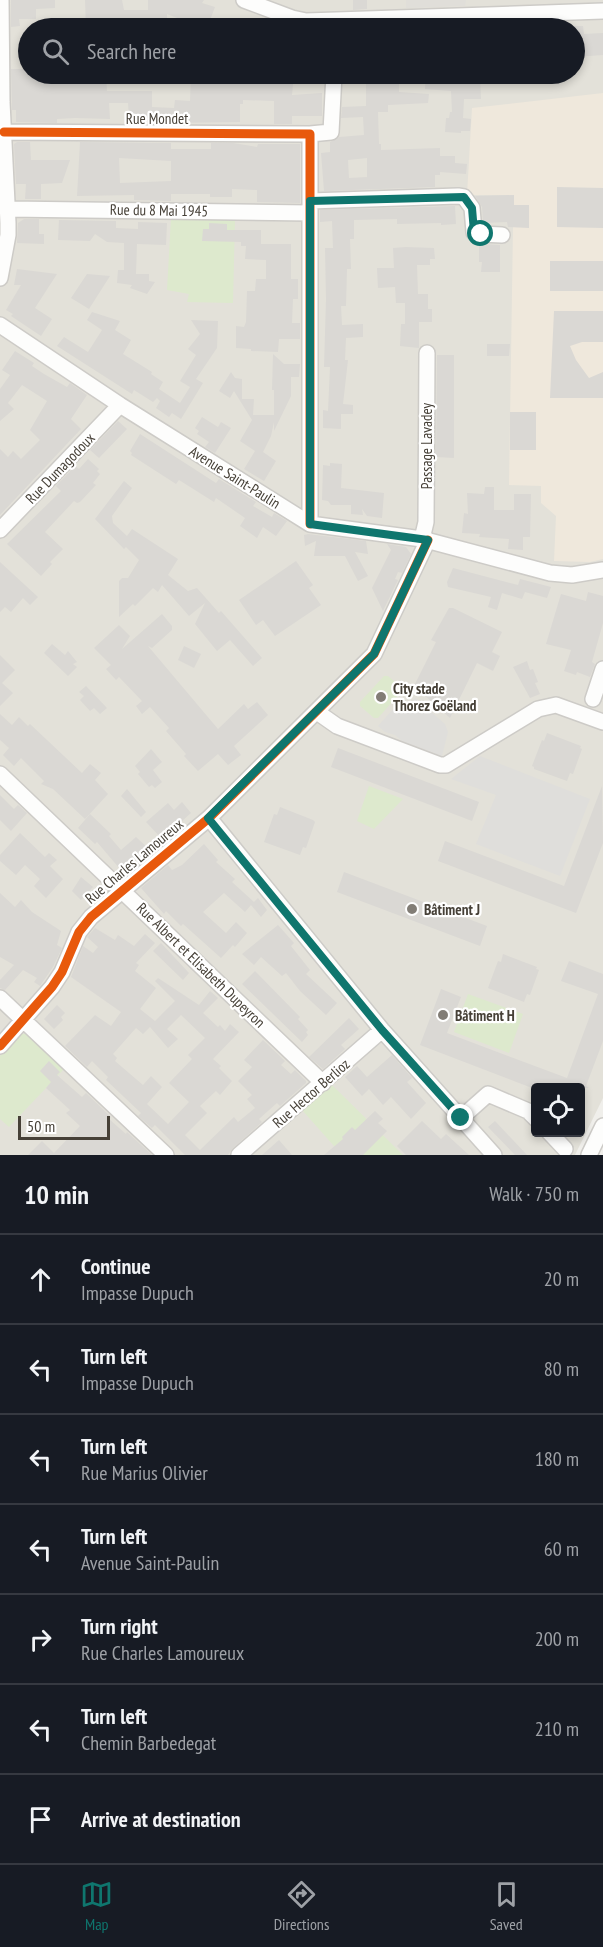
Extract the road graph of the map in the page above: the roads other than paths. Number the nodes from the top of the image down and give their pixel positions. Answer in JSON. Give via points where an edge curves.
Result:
{"nodes":[{"id":1,"x":1,"y":0,"type":"edge"},
{"id":2,"x":244,"y":0,"type":"edge"},
{"id":3,"x":537,"y":7,"type":"edge"},
{"id":4,"x":603,"y":11,"type":"edge"},
{"id":5,"x":292,"y":18,"type":"edge"},
{"id":6,"x":414,"y":18,"type":"edge"},
{"id":7,"x":333,"y":84,"type":"edge"},
{"id":8,"x":1,"y":102,"type":"edge"},
{"id":9,"x":4,"y":132,"type":"junction"},
{"id":10,"x":310,"y":134,"type":"junction"},
{"id":11,"x":310,"y":207,"type":"junction"},
{"id":12,"x":8,"y":208,"type":"junction"},
{"id":13,"x":4,"y":235,"type":"edge"},
{"id":14,"x":502,"y":235,"type":"dead end"},
{"id":15,"x":0,"y":278,"type":"edge"},
{"id":16,"x":0,"y":325,"type":"edge"},
{"id":17,"x":427,"y":353,"type":"dead end"},
{"id":18,"x":120,"y":405,"type":"junction"},
{"id":19,"x":310,"y":524,"type":"junction"},
{"id":20,"x":0,"y":530,"type":"edge"},
{"id":21,"x":425,"y":539,"type":"junction"},
{"id":22,"x":603,"y":570,"type":"edge"},
{"id":23,"x":603,"y":669,"type":"edge"},
{"id":24,"x":593,"y":699,"type":"dead end"},
{"id":25,"x":317,"y":712,"type":"junction"},
{"id":26,"x":603,"y":722,"type":"edge"},
{"id":27,"x":0,"y":774,"type":"edge"},
{"id":28,"x":208,"y":818,"type":"junction"},
{"id":29,"x":124,"y":891,"type":"junction"},
{"id":30,"x":0,"y":998,"type":"edge"},
{"id":31,"x":23,"y":1020,"type":"junction"},
{"id":32,"x":382,"y":1030,"type":"junction"},
{"id":33,"x":0,"y":1046,"type":"edge"},
{"id":34,"x":323,"y":1083,"type":"junction"},
{"id":35,"x":531,"y":1114,"type":"edge"},
{"id":36,"x":461,"y":1118,"type":"junction"},
{"id":37,"x":603,"y":1126,"type":"edge"},
{"id":38,"x":554,"y":1137,"type":"edge"},
{"id":39,"x":565,"y":1149,"type":"dead end"},
{"id":40,"x":166,"y":1155,"type":"edge"},
{"id":41,"x":239,"y":1155,"type":"edge"},
{"id":42,"x":494,"y":1155,"type":"edge"},
{"id":43,"x":589,"y":1155,"type":"edge"}],
"edges":[{"from":1,"to":8,"type":"street"},
{"from":2,"to":5,"type":"street"},
{"from":3,"to":4,"type":"street"},
{"from":3,"to":6,"type":"street"},
{"from":7,"to":10,"type":"street","via":[[331,132]]},
{"from":8,"to":9,"type":"street"},
{"from":9,"to":10,"type":"street","name":"Rue Mondet"},
{"from":9,"to":12,"type":"street"},
{"from":10,"to":11,"type":"street"},
{"from":11,"to":12,"type":"street","name":"Rue du 8 Mai 1945"},
{"from":11,"to":14,"type":"street","name":"Rue du 8 Mai 1945","via":[[458,196],[470,204],[474,232]]},
{"from":11,"to":19,"type":"street"},
{"from":12,"to":13,"type":"street"},
{"from":13,"to":15,"type":"street"},
{"from":16,"to":18,"type":"street","name":"Avenue Saint-Paulin"},
{"from":17,"to":21,"type":"street","name":"Passage Lavadey"},
{"from":18,"to":19,"type":"street","name":"Avenue Saint-Paulin"},
{"from":18,"to":20,"type":"street","name":"Rue Dumagodoux"},
{"from":19,"to":21,"type":"street","name":"Avenue Saint-Paulin"},
{"from":21,"to":22,"type":"street","name":"Avenue Saint-Paulin","via":[[550,573],[572,575]]},
{"from":21,"to":25,"type":"street","name":"Rue Charles Lamoureux","via":[[374,654]]},
{"from":23,"to":24,"type":"street"},
{"from":25,"to":26,"type":"street","via":[[337,726],[440,765],[548,706],[556,705]]},
{"from":25,"to":28,"type":"street","name":"Rue Charles Lamoureux"},
{"from":27,"to":29,"type":"street","name":"Rue Albert et Elisabeth Dupeyron"},
{"from":28,"to":29,"type":"street","name":"Rue Charles Lamoureux"},
{"from":28,"to":32,"type":"street"},
{"from":29,"to":31,"type":"street","name":"Rue Charles Lamoureux","via":[[91,917],[79,932],[57,980]]},
{"from":29,"to":34,"type":"street","name":"Rue Albert et Elisabeth Dupeyron"},
{"from":30,"to":31,"type":"street"},
{"from":31,"to":33,"type":"street","name":"Rue Charles Lamoureux"},
{"from":31,"to":40,"type":"street"},
{"from":32,"to":34,"type":"street","name":"Rue Hector Berlioz"},
{"from":32,"to":36,"type":"street"},
{"from":34,"to":41,"type":"street","name":"Rue Hector Berlioz"},
{"from":35,"to":36,"type":"street","via":[[488,1094]]},
{"from":36,"to":42,"type":"street"},
{"from":37,"to":43,"type":"street"},
{"from":38,"to":39,"type":"street"}]}
